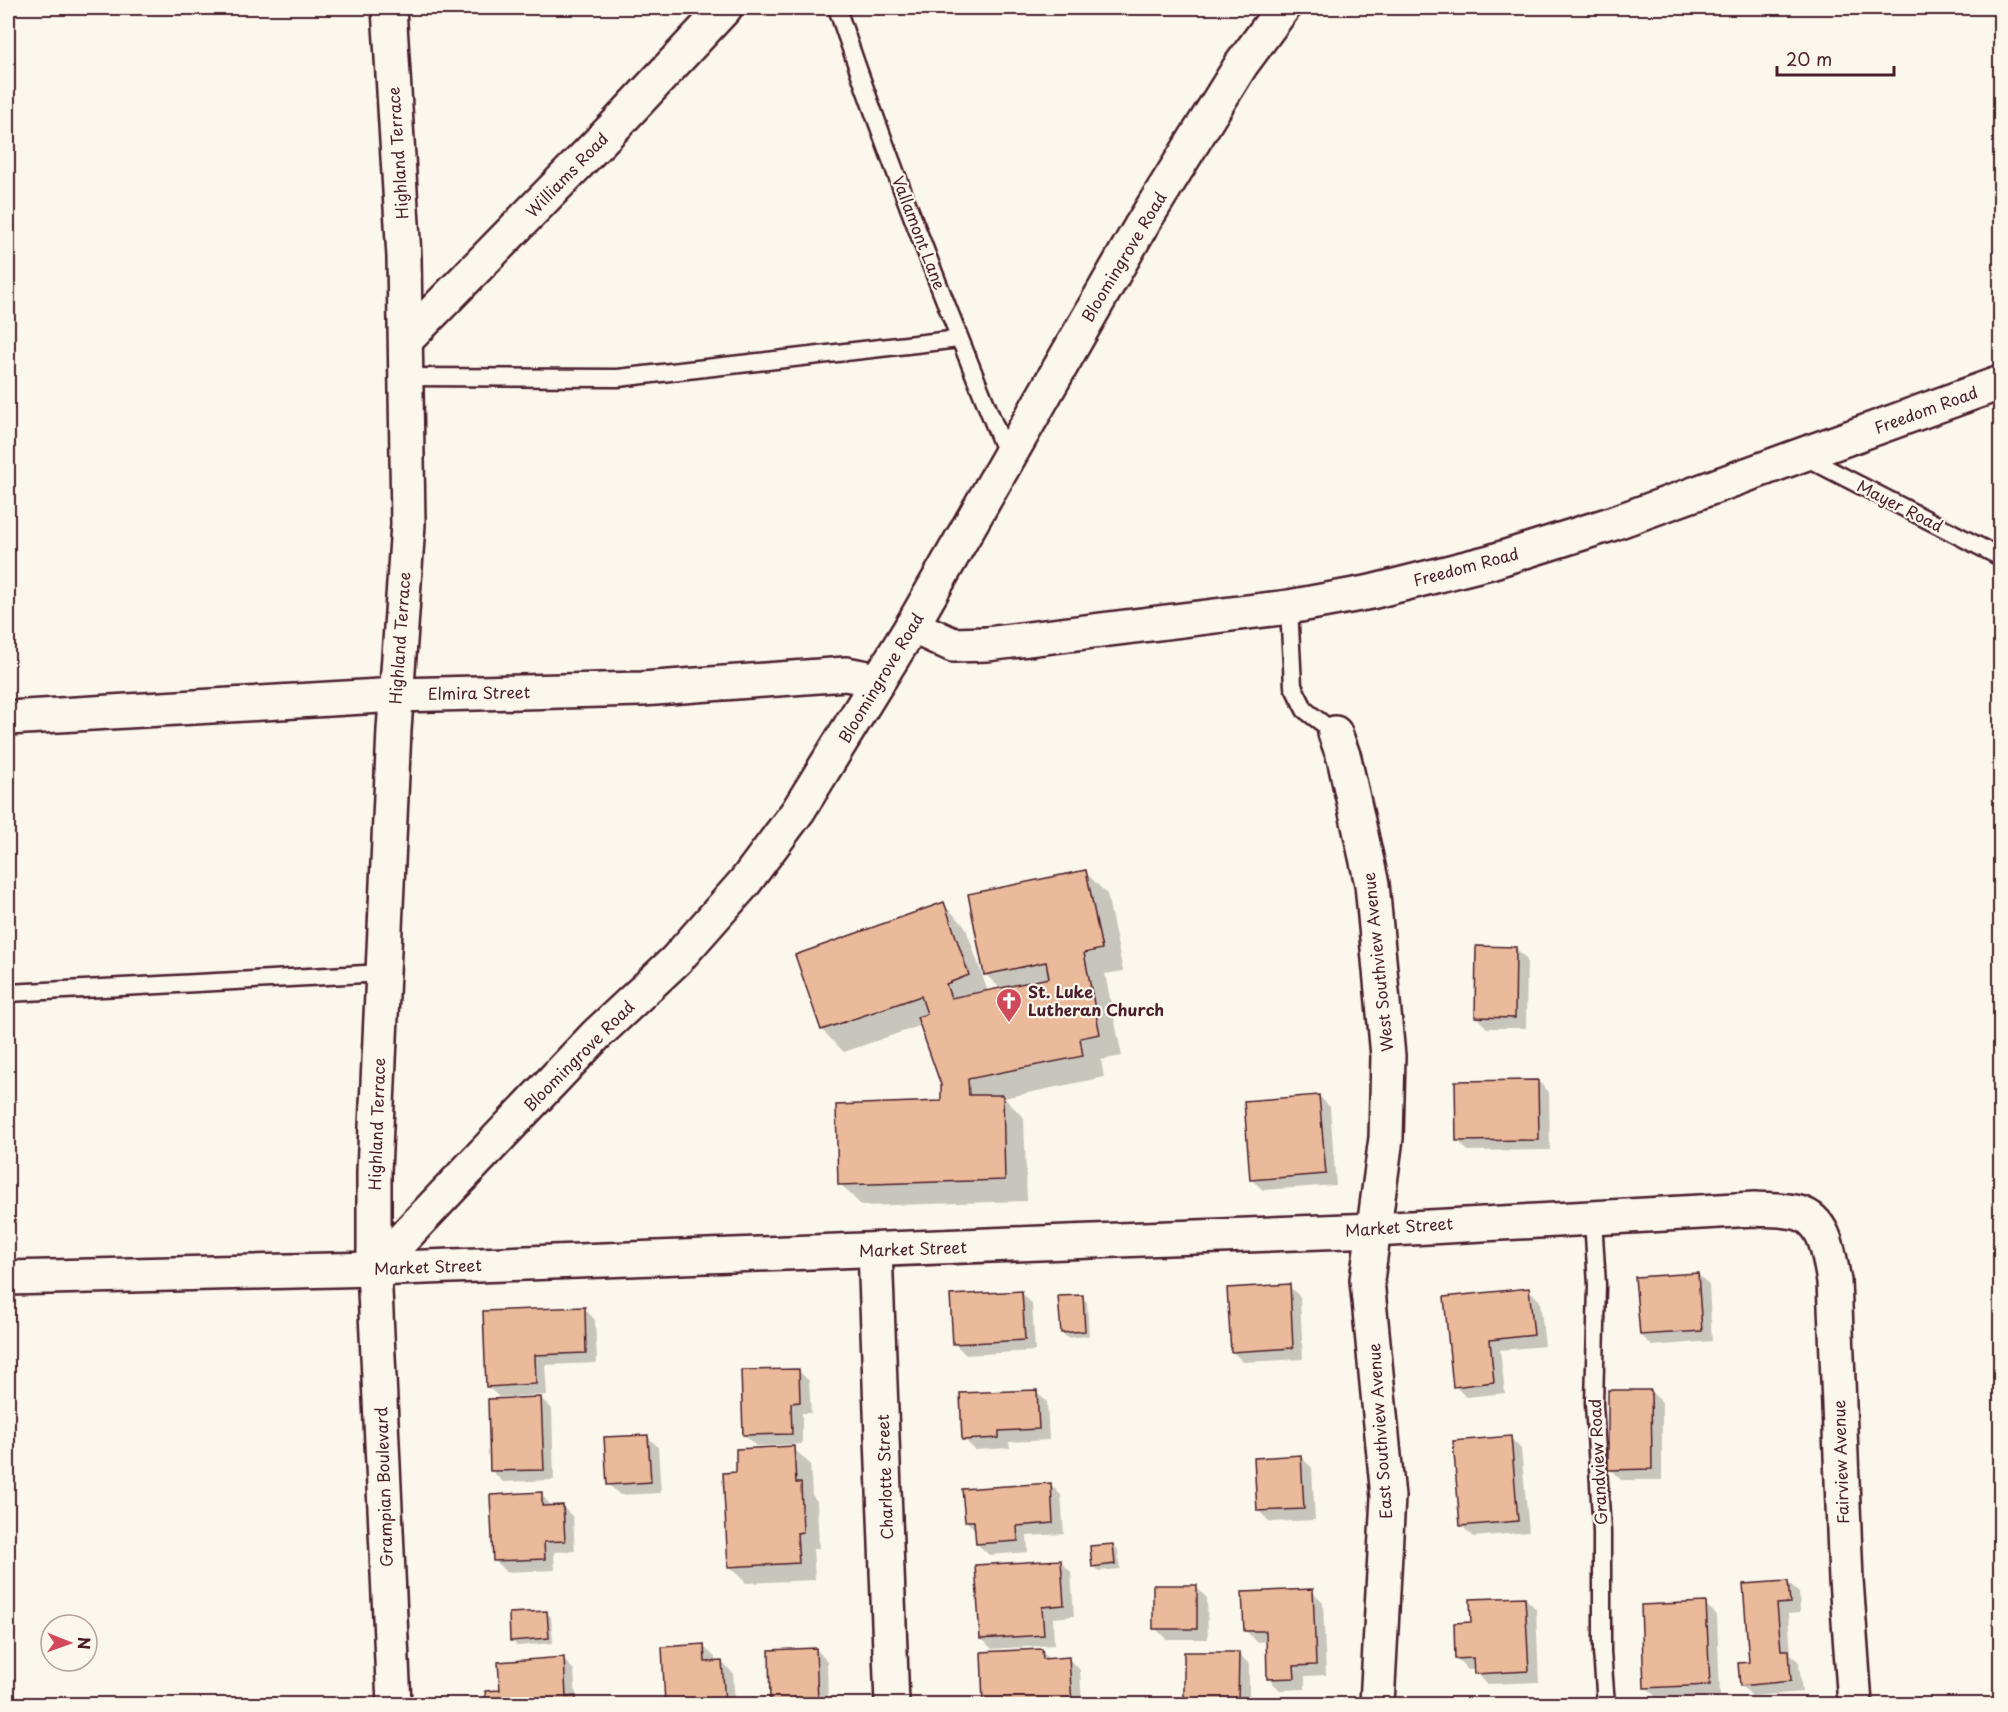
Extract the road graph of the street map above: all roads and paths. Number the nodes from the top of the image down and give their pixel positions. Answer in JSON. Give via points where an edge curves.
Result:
{"nodes":[{"id":1,"x":389,"y":8,"type":"edge"},
{"id":2,"x":725,"y":8,"type":"edge"},
{"id":3,"x":837,"y":8,"type":"edge"},
{"id":4,"x":1282,"y":8,"type":"edge"},
{"id":5,"x":959,"y":339,"type":"junction"},
{"id":6,"x":406,"y":340,"type":"junction"},
{"id":7,"x":406,"y":377,"type":"junction"},
{"id":8,"x":2001,"y":383,"type":"edge"},
{"id":9,"x":1800,"y":455,"type":"junction"},
{"id":10,"x":1007,"y":456,"type":"junction"},
{"id":11,"x":2001,"y":557,"type":"edge"},
{"id":12,"x":1289,"y":607,"type":"junction"},
{"id":13,"x":912,"y":626,"type":"junction"},
{"id":14,"x":877,"y":680,"type":"junction"},
{"id":15,"x":397,"y":695,"type":"junction"},
{"id":16,"x":8,"y":718,"type":"edge"},
{"id":17,"x":1335,"y":733,"type":"joint"},
{"id":18,"x":384,"y":974,"type":"junction"},
{"id":19,"x":8,"y":993,"type":"edge"},
{"id":20,"x":1593,"y":1219,"type":"junction"},
{"id":21,"x":1816,"y":1223,"type":"joint"},
{"id":22,"x":1374,"y":1230,"type":"junction"},
{"id":23,"x":875,"y":1250,"type":"junction"},
{"id":24,"x":375,"y":1269,"type":"junction"},
{"id":25,"x":8,"y":1278,"type":"edge"},
{"id":26,"x":394,"y":1704,"type":"edge"},
{"id":27,"x":892,"y":1704,"type":"edge"},
{"id":28,"x":1377,"y":1704,"type":"edge"},
{"id":29,"x":1606,"y":1704,"type":"edge"},
{"id":30,"x":1855,"y":1704,"type":"edge"}],
"edges":[{"from":1,"to":6,"type":"street","name":"Highland Terrace"},
{"from":2,"to":6,"type":"street","name":"Williams Road"},
{"from":3,"to":5,"type":"lane","name":"Vallamont Lane"},
{"from":4,"to":10,"type":"street","name":"Bloomingrove Road","via":[[1241,65],[1148,216]]},
{"from":5,"to":7,"type":"lane","via":[[618,378]]},
{"from":5,"to":10,"type":"lane","name":"Vallamont Lane"},
{"from":6,"to":7,"type":"street","name":"Highland Terrace"},
{"from":7,"to":15,"type":"street","name":"Highland Terrace","via":[[408,524]]},
{"from":8,"to":9,"type":"street","name":"Freedom Road"},
{"from":9,"to":11,"type":"lane","name":"Mayer Road"},
{"from":9,"to":12,"type":"street","name":"Freedom Road","via":[[1611,524],[1490,562],[1371,592]]},
{"from":10,"to":13,"type":"street","name":"Bloomingrove Road"},
{"from":12,"to":13,"type":"street","name":"Freedom Road","via":[[987,644],[953,645]]},
{"from":12,"to":17,"type":"lane","name":"West Southview Avenue","via":[[1293,686],[1305,710]]},
{"from":13,"to":14,"type":"street","name":"Bloomingrove Road"},
{"from":14,"to":15,"type":"street","name":"Elmira Street","via":[[846,674],[642,689]]},
{"from":14,"to":24,"type":"street","name":"Bloomingrove Road","via":[[859,716],[810,792],[746,882],[676,960],[596,1035]]},
{"from":15,"to":16,"type":"street","name":"Elmira Street"},
{"from":15,"to":18,"type":"street","name":"Highland Terrace"},
{"from":17,"to":22,"type":"street","name":"West Southview Avenue","via":[[1372,884],[1388,1056],[1386,1138]]},
{"from":18,"to":19,"type":"lane"},
{"from":18,"to":24,"type":"street","name":"Highland Terrace","via":[[374,1171]]},
{"from":20,"to":21,"type":"street","name":"Market Street","via":[[1755,1209],[1799,1213]]},
{"from":20,"to":22,"type":"street","name":"Market Street"},
{"from":20,"to":29,"type":"lane","name":"Grandview Road","via":[[1597,1285],[1594,1404]]},
{"from":21,"to":30,"type":"street","name":"Fairview Avenue","via":[[1827,1243],[1834,1281]]},
{"from":22,"to":23,"type":"street","name":"Market Street"},
{"from":22,"to":28,"type":"street","name":"East Southview Avenue","via":[[1367,1280],[1388,1497]]},
{"from":23,"to":24,"type":"street","name":"Market Street"},
{"from":23,"to":27,"type":"street","name":"Charlotte Street"},
{"from":24,"to":25,"type":"street","name":"Market Street"},
{"from":24,"to":26,"type":"street","name":"Grampian Boulevard"}]}
